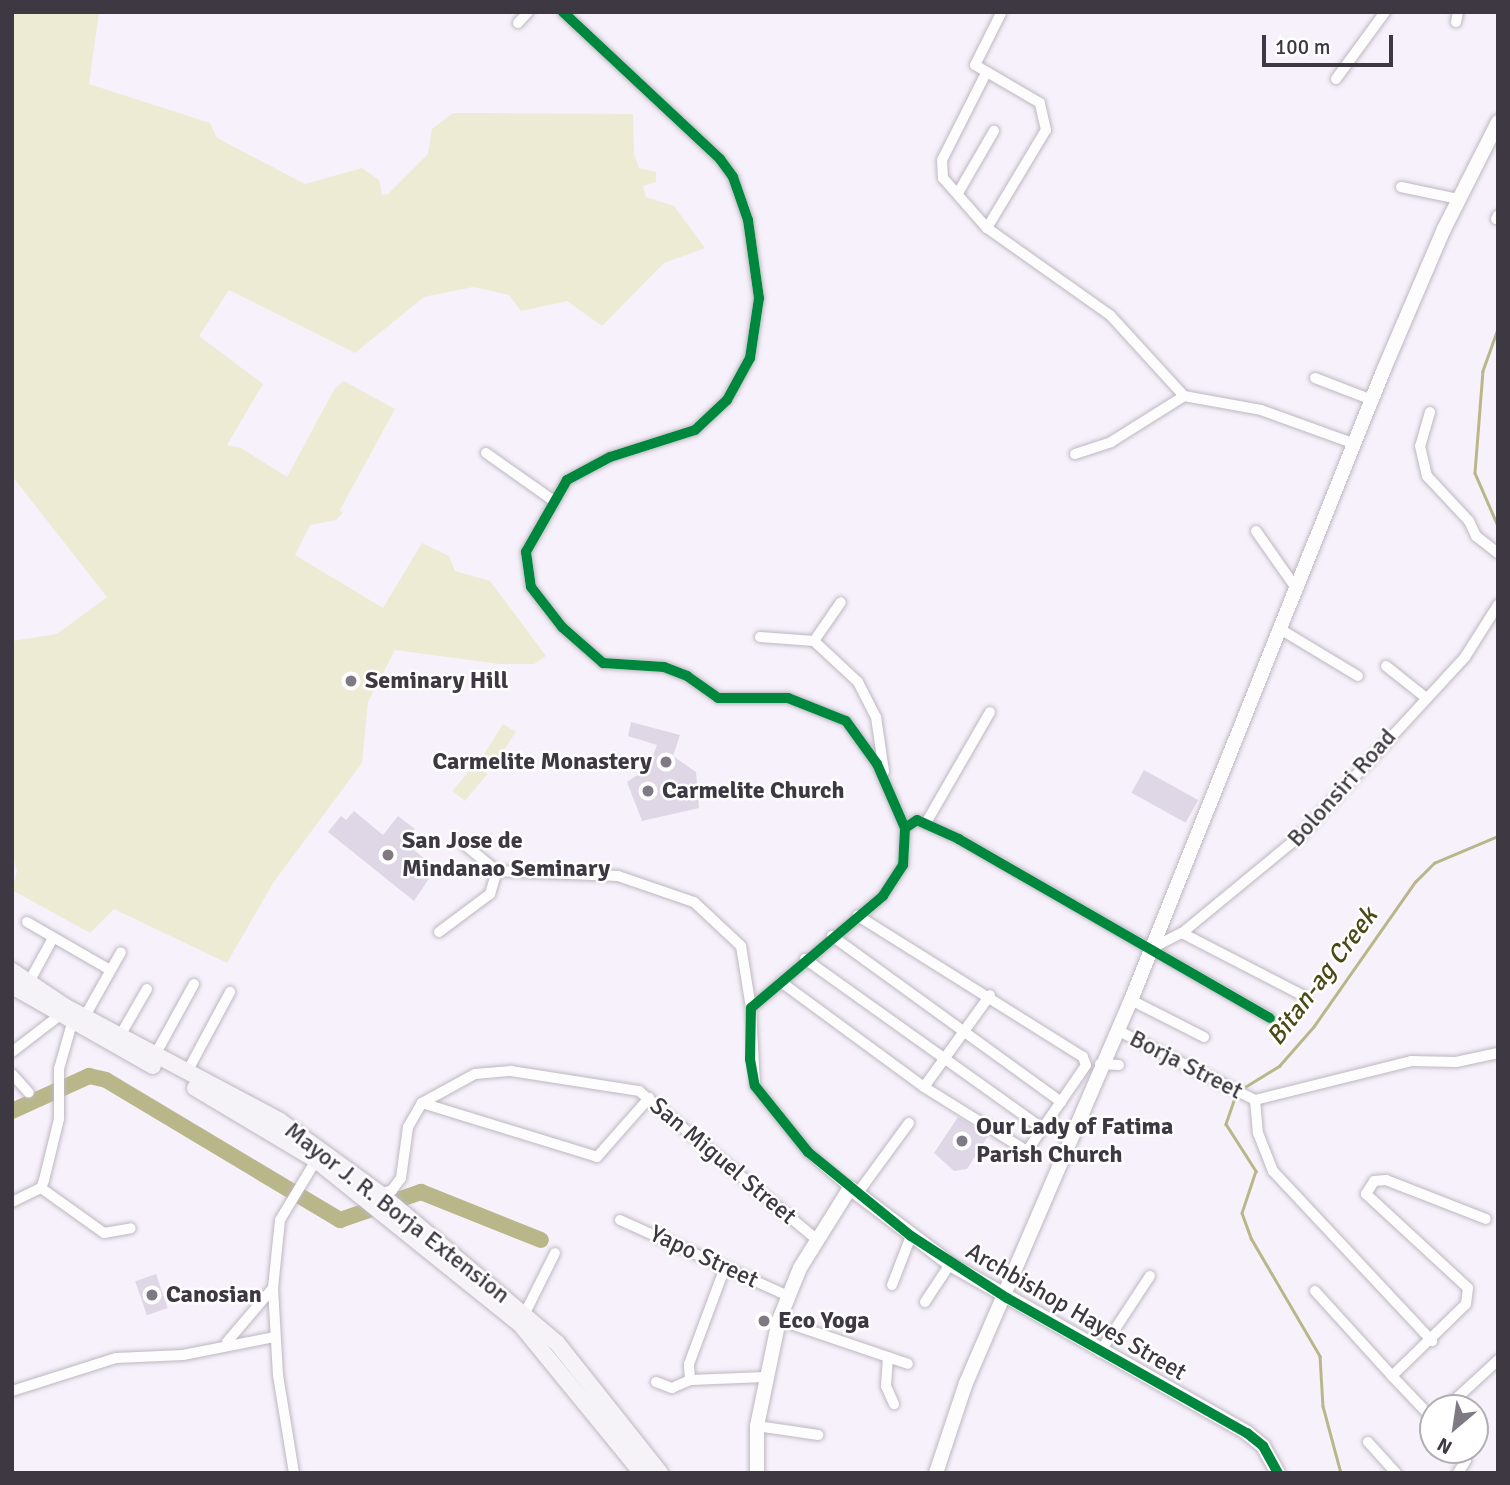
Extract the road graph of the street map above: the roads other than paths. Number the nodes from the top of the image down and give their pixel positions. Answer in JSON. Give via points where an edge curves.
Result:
{"nodes":[{"id":1,"x":528,"y":12,"type":"edge"},
{"id":2,"x":562,"y":12,"type":"edge"},
{"id":3,"x":1385,"y":12,"type":"edge"},
{"id":4,"x":1001,"y":13,"type":"edge"},
{"id":5,"x":518,"y":23,"type":"dead end"},
{"id":6,"x":985,"y":75,"type":"junction"},
{"id":7,"x":1336,"y":79,"type":"dead end"},
{"id":8,"x":994,"y":131,"type":"dead end"},
{"id":9,"x":1496,"y":132,"type":"edge"},
{"id":10,"x":1401,"y":187,"type":"dead end"},
{"id":11,"x":958,"y":193,"type":"junction"},
{"id":12,"x":1458,"y":199,"type":"junction"},
{"id":13,"x":987,"y":228,"type":"junction"},
{"id":14,"x":1315,"y":378,"type":"dead end"},
{"id":15,"x":1184,"y":396,"type":"junction"},
{"id":16,"x":1371,"y":400,"type":"junction"},
{"id":17,"x":1430,"y":412,"type":"dead end"},
{"id":18,"x":1355,"y":444,"type":"junction"},
{"id":19,"x":486,"y":453,"type":"dead end"},
{"id":20,"x":1075,"y":454,"type":"dead end"},
{"id":21,"x":554,"y":500,"type":"junction"},
{"id":22,"x":1256,"y":531,"type":"dead end"},
{"id":23,"x":1498,"y":553,"type":"edge"},
{"id":24,"x":1296,"y":588,"type":"junction"},
{"id":25,"x":841,"y":602,"type":"dead end"},
{"id":26,"x":1498,"y":605,"type":"edge"},
{"id":27,"x":1280,"y":629,"type":"junction"},
{"id":28,"x":760,"y":637,"type":"dead end"},
{"id":29,"x":814,"y":641,"type":"junction"},
{"id":30,"x":1386,"y":666,"type":"dead end"},
{"id":31,"x":1358,"y":676,"type":"dead end"},
{"id":32,"x":1425,"y":697,"type":"junction"},
{"id":33,"x":990,"y":712,"type":"dead end"},
{"id":34,"x":885,"y":779,"type":"junction"},
{"id":35,"x":926,"y":823,"type":"junction"},
{"id":36,"x":905,"y":828,"type":"junction"},
{"id":37,"x":465,"y":845,"type":"dead end"},
{"id":38,"x":497,"y":871,"type":"junction"},
{"id":39,"x":858,"y":916,"type":"junction"},
{"id":40,"x":27,"y":922,"type":"dead end"},
{"id":41,"x":439,"y":932,"type":"dead end"},
{"id":42,"x":1182,"y":933,"type":"junction"},
{"id":43,"x":832,"y":936,"type":"junction"},
{"id":44,"x":53,"y":938,"type":"junction"},
{"id":45,"x":1155,"y":948,"type":"junction"},
{"id":46,"x":121,"y":952,"type":"dead end"},
{"id":47,"x":805,"y":959,"type":"junction"},
{"id":48,"x":110,"y":970,"type":"junction"},
{"id":49,"x":12,"y":971,"type":"edge"},
{"id":50,"x":781,"y":982,"type":"junction"},
{"id":51,"x":194,"y":984,"type":"dead end"},
{"id":52,"x":17,"y":988,"type":"edge"},
{"id":53,"x":147,"y":989,"type":"dead end"},
{"id":54,"x":230,"y":992,"type":"dead end"},
{"id":55,"x":990,"y":995,"type":"junction"},
{"id":56,"x":1306,"y":997,"type":"dead end"},
{"id":57,"x":1131,"y":1000,"type":"junction"},
{"id":58,"x":751,"y":1008,"type":"junction"},
{"id":59,"x":72,"y":1015,"type":"junction"},
{"id":60,"x":1270,"y":1018,"type":"dead end"},
{"id":61,"x":1117,"y":1030,"type":"junction"},
{"id":62,"x":964,"y":1031,"type":"junction"},
{"id":63,"x":121,"y":1034,"type":"junction"},
{"id":64,"x":1204,"y":1037,"type":"dead end"},
{"id":65,"x":12,"y":1052,"type":"edge"},
{"id":66,"x":1498,"y":1054,"type":"edge"},
{"id":67,"x":155,"y":1055,"type":"junction"},
{"id":68,"x":944,"y":1059,"type":"junction"},
{"id":69,"x":1100,"y":1065,"type":"junction"},
{"id":70,"x":1119,"y":1065,"type":"dead end"},
{"id":71,"x":187,"y":1072,"type":"junction"},
{"id":72,"x":12,"y":1074,"type":"edge"},
{"id":73,"x":202,"y":1086,"type":"junction"},
{"id":74,"x":924,"y":1087,"type":"junction"},
{"id":75,"x":29,"y":1093,"type":"dead end"},
{"id":76,"x":1250,"y":1097,"type":"junction"},
{"id":77,"x":649,"y":1098,"type":"junction"},
{"id":78,"x":1061,"y":1102,"type":"junction"},
{"id":79,"x":422,"y":1103,"type":"junction"},
{"id":80,"x":909,"y":1123,"type":"dead end"},
{"id":81,"x":1043,"y":1129,"type":"junction"},
{"id":82,"x":319,"y":1155,"type":"junction"},
{"id":83,"x":41,"y":1188,"type":"junction"},
{"id":84,"x":853,"y":1191,"type":"junction"},
{"id":85,"x":377,"y":1199,"type":"junction"},
{"id":86,"x":12,"y":1202,"type":"edge"},
{"id":87,"x":402,"y":1219,"type":"junction"},
{"id":88,"x":1486,"y":1219,"type":"dead end"},
{"id":89,"x":620,"y":1220,"type":"dead end"},
{"id":90,"x":131,"y":1228,"type":"dead end"},
{"id":91,"x":911,"y":1236,"type":"junction"},
{"id":92,"x":816,"y":1239,"type":"junction"},
{"id":93,"x":555,"y":1253,"type":"dead end"},
{"id":94,"x":950,"y":1264,"type":"junction"},
{"id":95,"x":725,"y":1267,"type":"junction"},
{"id":96,"x":1150,"y":1276,"type":"dead end"},
{"id":97,"x":892,"y":1284,"type":"dead end"},
{"id":98,"x":273,"y":1288,"type":"junction"},
{"id":99,"x":1315,"y":1291,"type":"dead end"},
{"id":100,"x":788,"y":1296,"type":"junction"},
{"id":101,"x":1007,"y":1298,"type":"junction"},
{"id":102,"x":925,"y":1301,"type":"dead end"},
{"id":103,"x":525,"y":1313,"type":"junction"},
{"id":104,"x":779,"y":1320,"type":"junction"},
{"id":105,"x":275,"y":1337,"type":"junction"},
{"id":106,"x":1432,"y":1341,"type":"junction"},
{"id":107,"x":227,"y":1342,"type":"junction"},
{"id":108,"x":1100,"y":1352,"type":"junction"},
{"id":109,"x":888,"y":1357,"type":"junction"},
{"id":110,"x":1498,"y":1360,"type":"edge"},
{"id":111,"x":908,"y":1364,"type":"dead end"},
{"id":112,"x":1392,"y":1376,"type":"junction"},
{"id":113,"x":765,"y":1377,"type":"junction"},
{"id":114,"x":690,"y":1380,"type":"junction"},
{"id":115,"x":656,"y":1382,"type":"dead end"},
{"id":116,"x":12,"y":1391,"type":"edge"},
{"id":117,"x":1461,"y":1394,"type":"edge"},
{"id":118,"x":589,"y":1396,"type":"junction"},
{"id":119,"x":894,"y":1404,"type":"dead end"},
{"id":120,"x":1419,"y":1405,"type":"edge"},
{"id":121,"x":757,"y":1426,"type":"junction"},
{"id":122,"x":818,"y":1434,"type":"dead end"},
{"id":123,"x":1368,"y":1442,"type":"dead end"},
{"id":124,"x":1270,"y":1459,"type":"junction"},
{"id":125,"x":640,"y":1465,"type":"edge"},
{"id":126,"x":294,"y":1473,"type":"edge"},
{"id":127,"x":660,"y":1473,"type":"edge"},
{"id":128,"x":757,"y":1473,"type":"edge"},
{"id":129,"x":936,"y":1473,"type":"edge"},
{"id":130,"x":1263,"y":1473,"type":"edge"},
{"id":131,"x":1278,"y":1473,"type":"edge"},
{"id":132,"x":1396,"y":1473,"type":"edge"}],
"edges":[{"from":1,"to":5,"type":"street"},
{"from":2,"to":21,"type":"street","via":[[726,168],[746,209],[760,298],[756,340],[743,376],[709,419],[674,438],[592,464],[567,480]]},
{"from":3,"to":7,"type":"street"},
{"from":4,"to":6,"type":"street","via":[[975,65]]},
{"from":6,"to":11,"type":"street","via":[[939,171]]},
{"from":6,"to":13,"type":"street","via":[[1031,94],[1047,118],[1043,142]]},
{"from":8,"to":11,"type":"street"},
{"from":9,"to":12,"type":"main road"},
{"from":10,"to":12,"type":"street"},
{"from":11,"to":13,"type":"street"},
{"from":12,"to":16,"type":"main road"},
{"from":13,"to":15,"type":"street","via":[[1110,315]]},
{"from":14,"to":16,"type":"street"},
{"from":15,"to":18,"type":"street","via":[[1261,410]]},
{"from":15,"to":20,"type":"street","via":[[1111,442]]},
{"from":16,"to":18,"type":"main road"},
{"from":17,"to":23,"type":"street","via":[[1420,446],[1427,476],[1469,521],[1476,537]]},
{"from":18,"to":24,"type":"main road"},
{"from":19,"to":21,"type":"street"},
{"from":21,"to":34,"type":"street","via":[[531,540],[524,568],[552,615],[594,656],[618,667],[676,671],[726,701],[788,698],[834,713],[854,730]]},
{"from":22,"to":24,"type":"street"},
{"from":24,"to":27,"type":"main road"},
{"from":25,"to":29,"type":"street"},
{"from":26,"to":32,"type":"street","name":"Bolonsiri Road","via":[[1465,657]]},
{"from":27,"to":31,"type":"street"},
{"from":27,"to":45,"type":"main road"},
{"from":28,"to":29,"type":"street"},
{"from":29,"to":34,"type":"street","via":[[858,682],[871,705]]},
{"from":30,"to":32,"type":"street"},
{"from":32,"to":42,"type":"street","name":"Bolonsiri Road","via":[[1278,857]]},
{"from":33,"to":35,"type":"street"},
{"from":34,"to":36,"type":"street"},
{"from":35,"to":36,"type":"street","via":[[916,820]]},
{"from":35,"to":45,"type":"street"},
{"from":36,"to":39,"type":"street","via":[[899,876]]},
{"from":37,"to":38,"type":"street"},
{"from":38,"to":41,"type":"street","via":[[489,894]]},
{"from":38,"to":58,"type":"street","via":[[618,876],[694,902],[741,946]]},
{"from":39,"to":43,"type":"street"},
{"from":39,"to":55,"type":"street"},
{"from":40,"to":44,"type":"street"},
{"from":42,"to":45,"type":"street","name":"Bolonsiri Road"},
{"from":42,"to":56,"type":"street"},
{"from":43,"to":47,"type":"street"},
{"from":43,"to":62,"type":"street"},
{"from":44,"to":48,"type":"street"},
{"from":44,"to":52,"type":"street"},
{"from":45,"to":57,"type":"main road"},
{"from":45,"to":60,"type":"street"},
{"from":46,"to":48,"type":"street"},
{"from":47,"to":50,"type":"street"},
{"from":47,"to":68,"type":"street"},
{"from":48,"to":59,"type":"street"},
{"from":49,"to":52,"type":"main road","name":"Mayor J. R. Borja Extension"},
{"from":50,"to":58,"type":"street"},
{"from":50,"to":74,"type":"street"},
{"from":51,"to":67,"type":"street"},
{"from":52,"to":59,"type":"main road","name":"Mayor J. R. Borja Extension"},
{"from":53,"to":63,"type":"street"},
{"from":54,"to":71,"type":"street"},
{"from":55,"to":62,"type":"street"},
{"from":55,"to":78,"type":"street","via":[[1083,1057],[1086,1065]]},
{"from":57,"to":61,"type":"main road"},
{"from":57,"to":64,"type":"street"},
{"from":58,"to":84,"type":"street","via":[[755,1086],[808,1152]]},
{"from":59,"to":63,"type":"main road","name":"Mayor J. R. Borja Extension"},
{"from":59,"to":65,"type":"street"},
{"from":59,"to":73,"type":"main road","name":"Mayor J. R. Borja Extension"},
{"from":59,"to":83,"type":"street","via":[[57,1084],[59,1119]]},
{"from":61,"to":69,"type":"main road"},
{"from":61,"to":76,"type":"street","name":"Borja Street"},
{"from":62,"to":68,"type":"street"},
{"from":62,"to":78,"type":"street"},
{"from":63,"to":67,"type":"main road","name":"Mayor J. R. Borja Extension"},
{"from":66,"to":76,"type":"street","via":[[1456,1062],[1411,1061]]},
{"from":67,"to":71,"type":"main road","name":"Mayor J. R. Borja Extension"},
{"from":68,"to":74,"type":"street"},
{"from":68,"to":81,"type":"street"},
{"from":69,"to":70,"type":"street"},
{"from":69,"to":101,"type":"main road"},
{"from":71,"to":73,"type":"main road","name":"Mayor J. R. Borja Extension"},
{"from":72,"to":75,"type":"street"},
{"from":73,"to":82,"type":"main road","name":"Mayor J. R. Borja Extension"},
{"from":74,"to":81,"type":"street","via":[[1022,1152]]},
{"from":76,"to":106,"type":"street","via":[[1273,1171]]},
{"from":77,"to":79,"type":"street","name":"San Miguel Street","via":[[626,1087],[491,1069]]},
{"from":77,"to":79,"type":"street","via":[[597,1157]]},
{"from":77,"to":92,"type":"street","name":"San Miguel Street"},
{"from":78,"to":81,"type":"street"},
{"from":79,"to":85,"type":"street","via":[[408,1127],[401,1178]]},
{"from":80,"to":84,"type":"street"},
{"from":82,"to":85,"type":"main road","name":"Mayor J. R. Borja Extension"},
{"from":82,"to":98,"type":"street","via":[[290,1197],[278,1228]]},
{"from":83,"to":86,"type":"street"},
{"from":83,"to":90,"type":"street","via":[[104,1233]]},
{"from":84,"to":91,"type":"main road","name":"Archbishop Hayes Street"},
{"from":84,"to":92,"type":"main road"},
{"from":85,"to":87,"type":"main road","name":"Mayor J. R. Borja Extension"},
{"from":87,"to":103,"type":"main road","name":"Mayor J. R. Borja Extension"},
{"from":87,"to":118,"type":"main road","name":"Mayor J. R. Borja Extension","via":[[520,1324]]},
{"from":88,"to":106,"type":"street","via":[[1386,1180],[1374,1181],[1364,1192],[1468,1289],[1466,1304]]},
{"from":89,"to":95,"type":"street","name":"Yapo Street"},
{"from":91,"to":94,"type":"main road","name":"Archbishop Hayes Street"},
{"from":91,"to":97,"type":"street"},
{"from":92,"to":100,"type":"main road"},
{"from":93,"to":103,"type":"street"},
{"from":94,"to":101,"type":"main road","name":"Archbishop Hayes Street"},
{"from":94,"to":102,"type":"street"},
{"from":95,"to":100,"type":"street","name":"Yapo Street"},
{"from":95,"to":114,"type":"street","via":[[689,1364]]},
{"from":96,"to":108,"type":"street"},
{"from":98,"to":105,"type":"street"},
{"from":98,"to":107,"type":"street"},
{"from":99,"to":112,"type":"street"},
{"from":100,"to":104,"type":"main road"},
{"from":101,"to":108,"type":"main road","name":"Archbishop Hayes Street"},
{"from":101,"to":129,"type":"main road","via":[[966,1382]]},
{"from":103,"to":118,"type":"main road","name":"Mayor J. R. Borja Extension"},
{"from":104,"to":109,"type":"street"},
{"from":104,"to":113,"type":"main road"},
{"from":105,"to":107,"type":"street"},
{"from":105,"to":126,"type":"street"},
{"from":106,"to":112,"type":"street"},
{"from":107,"to":116,"type":"street","via":[[183,1355],[116,1358]]},
{"from":108,"to":124,"type":"main road","name":"Archbishop Hayes Street","via":[[1247,1433]]},
{"from":109,"to":111,"type":"street"},
{"from":109,"to":119,"type":"street","via":[[886,1386]]},
{"from":110,"to":117,"type":"street"},
{"from":112,"to":120,"type":"street"},
{"from":113,"to":114,"type":"street"},
{"from":113,"to":121,"type":"main road"},
{"from":114,"to":115,"type":"street","via":[[672,1388]]},
{"from":118,"to":125,"type":"main road","name":"Mayor J. R. Borja Extension"},
{"from":121,"to":122,"type":"street"},
{"from":121,"to":128,"type":"main road"},
{"from":123,"to":132,"type":"street"},
{"from":124,"to":130,"type":"street"},
{"from":124,"to":131,"type":"main road","name":"Archbishop Hayes Street"},
{"from":125,"to":127,"type":"main road","name":"Mayor J. R. Borja Extension"}]}
